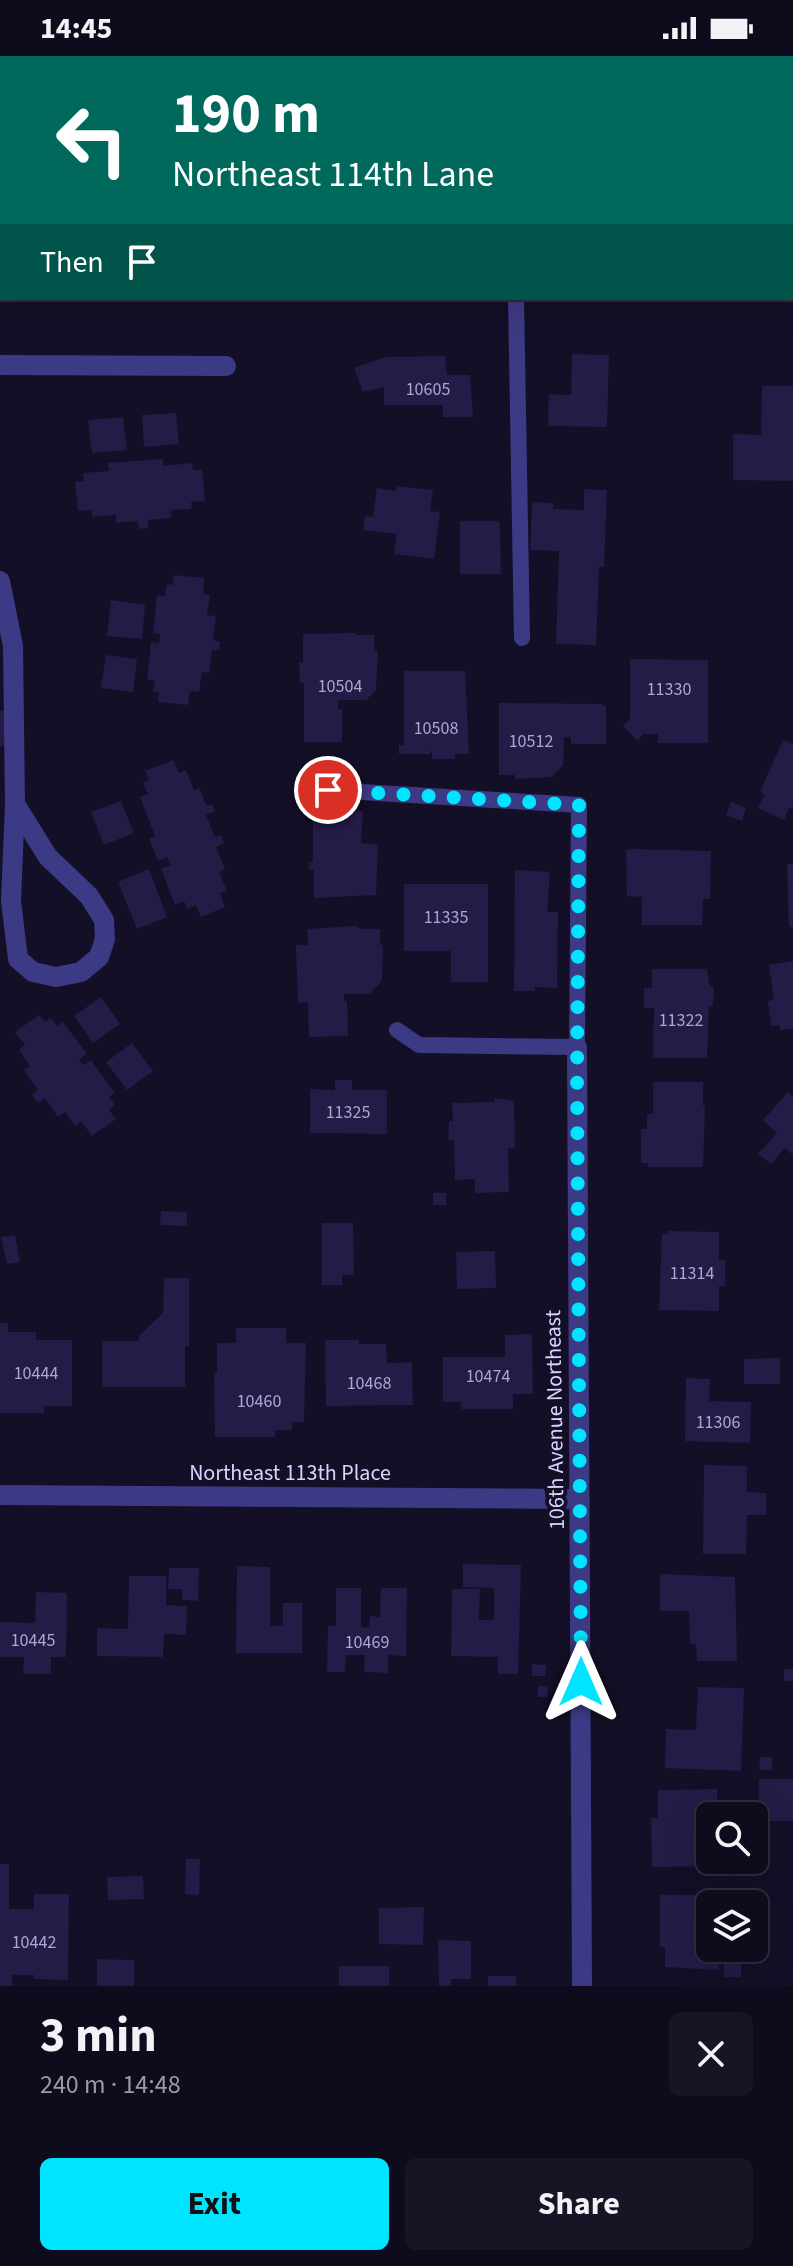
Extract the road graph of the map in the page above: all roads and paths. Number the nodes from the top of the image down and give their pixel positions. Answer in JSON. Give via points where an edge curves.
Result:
{"nodes":[{"id":1,"x":516,"y":300,"type":"edge"},
{"id":2,"x":0,"y":365,"type":"edge"},
{"id":3,"x":226,"y":366,"type":"dead end"},
{"id":4,"x":0,"y":581,"type":"edge"},
{"id":5,"x":522,"y":638,"type":"dead end"},
{"id":6,"x":328,"y":790,"type":"dead end"},
{"id":7,"x":15,"y":804,"type":"junction"},
{"id":8,"x":397,"y":1030,"type":"dead end"},
{"id":9,"x":577,"y":1047,"type":"junction"},
{"id":10,"x":0,"y":1495,"type":"edge"},
{"id":11,"x":580,"y":1499,"type":"junction"},
{"id":12,"x":582,"y":1986,"type":"edge"}],
"edges":[{"from":1,"to":5,"type":"lane"},
{"from":2,"to":3,"type":"street"},
{"from":4,"to":7,"type":"street","via":[[13,646]]},
{"from":6,"to":9,"type":"lane","name":"106th Avenue Northeast","via":[[579,805]]},
{"from":7,"to":7,"type":"street","via":[[48,857],[89,896],[104,920],[99,957],[81,972],[44,975],[18,959],[11,901]]},
{"from":8,"to":9,"type":"lane","via":[[419,1045]]},
{"from":9,"to":11,"type":"street","name":"106th Avenue Northeast"},
{"from":10,"to":11,"type":"street","name":"Northeast 113th Place"},
{"from":11,"to":12,"type":"street","name":"106th Avenue Northeast"}]}
